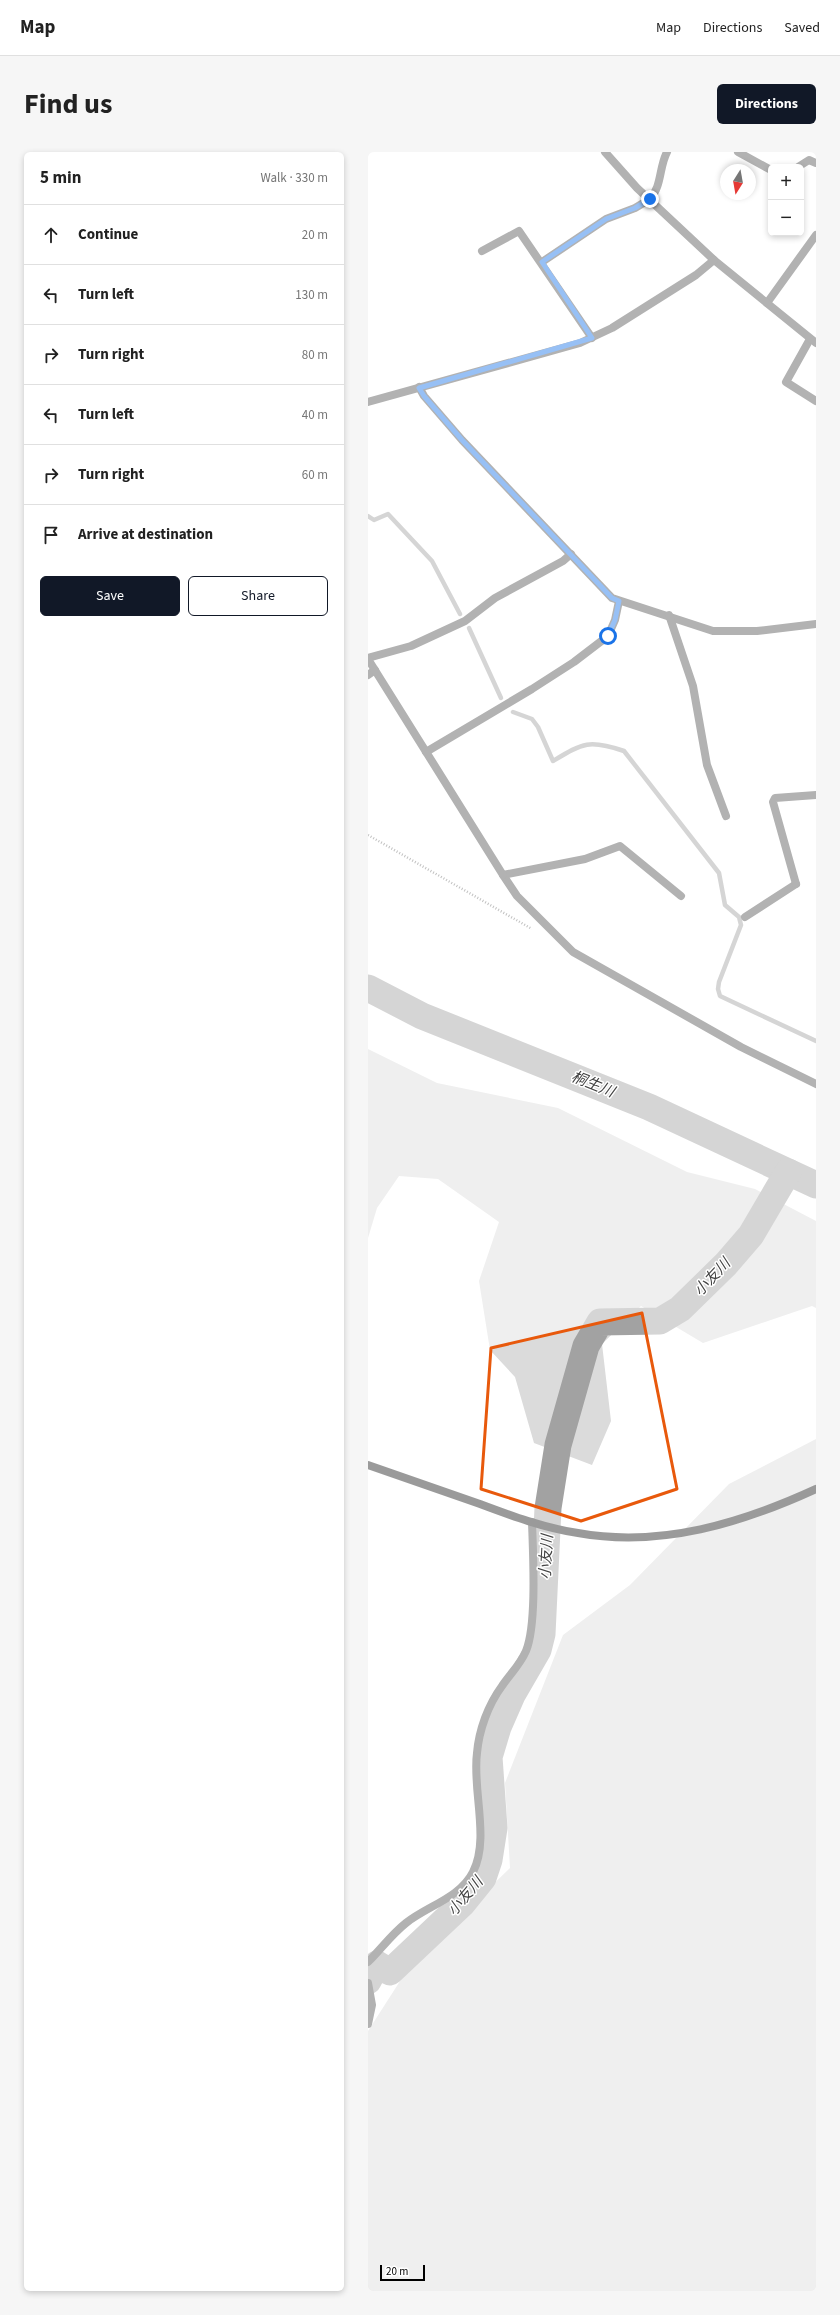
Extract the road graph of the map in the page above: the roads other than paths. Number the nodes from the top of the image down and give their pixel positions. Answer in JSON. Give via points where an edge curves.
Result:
{"nodes":[{"id":1,"x":605,"y":152,"type":"edge"},
{"id":2,"x":667,"y":152,"type":"edge"},
{"id":3,"x":738,"y":152,"type":"edge"},
{"id":4,"x":816,"y":163,"type":"edge"},
{"id":5,"x":803,"y":164,"type":"edge"},
{"id":6,"x":768,"y":168,"type":"edge"},
{"id":7,"x":650,"y":199,"type":"junction"},
{"id":8,"x":816,"y":235,"type":"edge"},
{"id":9,"x":482,"y":251,"type":"dead end"},
{"id":10,"x":714,"y":260,"type":"junction"},
{"id":11,"x":542,"y":262,"type":"junction"},
{"id":12,"x":767,"y":303,"type":"junction"},
{"id":13,"x":592,"y":338,"type":"junction"},
{"id":14,"x":813,"y":341,"type":"edge"},
{"id":15,"x":419,"y":388,"type":"junction"},
{"id":16,"x":816,"y":401,"type":"edge"},
{"id":17,"x":368,"y":402,"type":"edge"},
{"id":18,"x":571,"y":554,"type":"junction"},
{"id":19,"x":619,"y":601,"type":"junction"},
{"id":20,"x":669,"y":615,"type":"junction"},
{"id":21,"x":816,"y":624,"type":"edge"},
{"id":22,"x":368,"y":658,"type":"edge"},
{"id":23,"x":375,"y":670,"type":"junction"},
{"id":24,"x":368,"y":675,"type":"edge"},
{"id":25,"x":426,"y":752,"type":"junction"},
{"id":26,"x":816,"y":795,"type":"edge"},
{"id":27,"x":726,"y":816,"type":"dead end"},
{"id":28,"x":503,"y":875,"type":"junction"},
{"id":29,"x":681,"y":896,"type":"dead end"},
{"id":30,"x":745,"y":917,"type":"dead end"},
{"id":31,"x":816,"y":1084,"type":"edge"},
{"id":32,"x":368,"y":1465,"type":"edge"},
{"id":33,"x":816,"y":1489,"type":"edge"},
{"id":34,"x":534,"y":1523,"type":"junction"},
{"id":35,"x":368,"y":1962,"type":"edge"},
{"id":36,"x":370,"y":1987,"type":"edge"},
{"id":37,"x":368,"y":2024,"type":"edge"}],
"edges":[{"from":1,"to":7,"type":"street"},
{"from":2,"to":7,"type":"street","via":[[663,159],[657,189]]},
{"from":3,"to":6,"type":"street"},
{"from":4,"to":5,"type":"street","via":[[809,160]]},
{"from":7,"to":10,"type":"street"},
{"from":7,"to":11,"type":"street","via":[[606,219]]},
{"from":8,"to":12,"type":"street"},
{"from":9,"to":11,"type":"street","via":[[519,231]]},
{"from":10,"to":12,"type":"street"},
{"from":10,"to":13,"type":"street","via":[[696,275]]},
{"from":11,"to":13,"type":"street"},
{"from":12,"to":14,"type":"street"},
{"from":13,"to":15,"type":"street"},
{"from":14,"to":16,"type":"street","via":[[786,382]]},
{"from":15,"to":17,"type":"street"},
{"from":15,"to":18,"type":"street","via":[[462,440]]},
{"from":18,"to":19,"type":"street","via":[[612,598]]},
{"from":18,"to":22,"type":"street","via":[[494,598],[465,622],[411,646]]},
{"from":19,"to":20,"type":"street"},
{"from":19,"to":25,"type":"street","via":[[608,636],[532,689]]},
{"from":20,"to":21,"type":"street","via":[[713,631],[757,631]]},
{"from":20,"to":27,"type":"street","via":[[693,686],[708,765]]},
{"from":22,"to":23,"type":"street"},
{"from":23,"to":24,"type":"street"},
{"from":23,"to":25,"type":"street"},
{"from":25,"to":28,"type":"street"},
{"from":26,"to":30,"type":"street","via":[[776,798],[773,802],[796,884]]},
{"from":28,"to":29,"type":"street","via":[[585,859],[620,846]]},
{"from":28,"to":31,"type":"street","via":[[517,896],[573,952],[741,1047]]},
{"from":32,"to":34,"type":"street"},
{"from":33,"to":34,"type":"street","via":[[735,1521],[670,1535],[607,1537]]},
{"from":34,"to":35,"type":"street","via":[[532,1632],[518,1668],[491,1703],[481,1729],[477,1753],[475,1774],[480,1804],[478,1860],[472,1874],[461,1887],[442,1902],[406,1922]]},
{"from":36,"to":37,"type":"street","via":[[372,2005]]}]}
